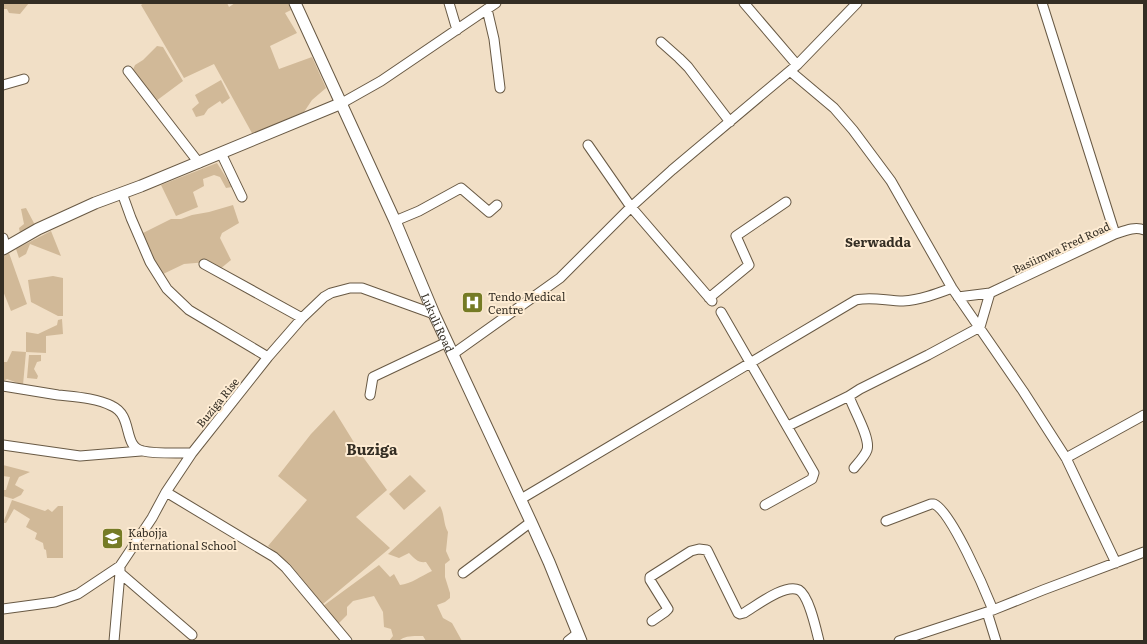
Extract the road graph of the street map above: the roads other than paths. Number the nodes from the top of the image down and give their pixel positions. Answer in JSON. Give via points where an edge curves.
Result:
{"nodes":[{"id":1,"x":295,"y":3,"type":"edge"},
{"id":2,"x":449,"y":3,"type":"edge"},
{"id":3,"x":496,"y":3,"type":"edge"},
{"id":4,"x":744,"y":3,"type":"edge"},
{"id":5,"x":857,"y":3,"type":"edge"},
{"id":6,"x":1042,"y":3,"type":"edge"},
{"id":7,"x":487,"y":9,"type":"junction"},
{"id":8,"x":457,"y":30,"type":"junction"},
{"id":9,"x":661,"y":42,"type":"dead end"},
{"id":10,"x":797,"y":65,"type":"junction"},
{"id":11,"x":128,"y":71,"type":"dead end"},
{"id":12,"x":790,"y":71,"type":"junction"},
{"id":13,"x":24,"y":79,"type":"dead end"},
{"id":14,"x":3,"y":85,"type":"edge"},
{"id":15,"x":500,"y":88,"type":"dead end"},
{"id":16,"x":342,"y":103,"type":"junction"},
{"id":17,"x":730,"y":122,"type":"junction"},
{"id":18,"x":588,"y":145,"type":"dead end"},
{"id":19,"x":221,"y":153,"type":"junction"},
{"id":20,"x":198,"y":162,"type":"junction"},
{"id":21,"x":122,"y":193,"type":"junction"},
{"id":22,"x":242,"y":197,"type":"dead end"},
{"id":23,"x":786,"y":202,"type":"dead end"},
{"id":24,"x":497,"y":205,"type":"dead end"},
{"id":25,"x":631,"y":207,"type":"junction"},
{"id":26,"x":395,"y":221,"type":"junction"},
{"id":27,"x":1144,"y":230,"type":"edge"},
{"id":28,"x":1115,"y":234,"type":"junction"},
{"id":29,"x":4,"y":245,"type":"edge"},
{"id":30,"x":204,"y":264,"type":"dead end"},
{"id":31,"x":952,"y":288,"type":"junction"},
{"id":32,"x":990,"y":293,"type":"junction"},
{"id":33,"x":958,"y":298,"type":"junction"},
{"id":34,"x":721,"y":312,"type":"dead end"},
{"id":35,"x":434,"y":314,"type":"junction"},
{"id":36,"x":302,"y":318,"type":"junction"},
{"id":37,"x":980,"y":327,"type":"junction"},
{"id":38,"x":447,"y":342,"type":"junction"},
{"id":39,"x":453,"y":354,"type":"junction"},
{"id":40,"x":268,"y":358,"type":"junction"},
{"id":41,"x":751,"y":363,"type":"junction"},
{"id":42,"x":3,"y":386,"type":"edge"},
{"id":43,"x":370,"y":395,"type":"dead end"},
{"id":44,"x":849,"y":396,"type":"junction"},
{"id":45,"x":1144,"y":415,"type":"edge"},
{"id":46,"x":788,"y":426,"type":"junction"},
{"id":47,"x":3,"y":445,"type":"edge"},
{"id":48,"x":141,"y":451,"type":"junction"},
{"id":49,"x":192,"y":453,"type":"junction"},
{"id":50,"x":1066,"y":458,"type":"junction"},
{"id":51,"x":854,"y":468,"type":"dead end"},
{"id":52,"x":166,"y":492,"type":"junction"},
{"id":53,"x":521,"y":499,"type":"junction"},
{"id":54,"x":765,"y":505,"type":"dead end"},
{"id":55,"x":886,"y":521,"type":"dead end"},
{"id":56,"x":531,"y":522,"type":"junction"},
{"id":57,"x":1144,"y":552,"type":"edge"},
{"id":58,"x":1116,"y":563,"type":"junction"},
{"id":59,"x":120,"y":569,"type":"junction"},
{"id":60,"x":463,"y":573,"type":"dead end"},
{"id":61,"x":3,"y":609,"type":"edge"},
{"id":62,"x":990,"y":611,"type":"junction"},
{"id":63,"x":652,"y":621,"type":"dead end"},
{"id":64,"x":192,"y":635,"type":"dead end"},
{"id":65,"x":580,"y":637,"type":"edge"},
{"id":66,"x":920,"y":638,"type":"edge"},
{"id":67,"x":114,"y":641,"type":"edge"},
{"id":68,"x":347,"y":641,"type":"edge"},
{"id":69,"x":568,"y":641,"type":"edge"},
{"id":70,"x":819,"y":641,"type":"edge"},
{"id":71,"x":899,"y":641,"type":"edge"},
{"id":72,"x":996,"y":641,"type":"edge"}],
"edges":[{"from":1,"to":16,"type":"street","name":"Lukuli Road"},
{"from":2,"to":8,"type":"street"},
{"from":3,"to":7,"type":"street"},
{"from":4,"to":10,"type":"street"},
{"from":5,"to":10,"type":"street"},
{"from":6,"to":28,"type":"street"},
{"from":7,"to":8,"type":"street"},
{"from":7,"to":15,"type":"street","via":[[494,39]]},
{"from":8,"to":16,"type":"street","via":[[381,81]]},
{"from":9,"to":17,"type":"street","via":[[688,67]]},
{"from":10,"to":12,"type":"street"},
{"from":11,"to":20,"type":"street"},
{"from":12,"to":17,"type":"street"},
{"from":12,"to":31,"type":"street","via":[[834,108],[858,136],[891,181]]},
{"from":13,"to":14,"type":"street"},
{"from":16,"to":19,"type":"street"},
{"from":16,"to":26,"type":"street","name":"Lukuli Road"},
{"from":17,"to":25,"type":"street"},
{"from":18,"to":25,"type":"street"},
{"from":19,"to":20,"type":"street"},
{"from":19,"to":22,"type":"street"},
{"from":20,"to":21,"type":"street"},
{"from":21,"to":29,"type":"street"},
{"from":21,"to":40,"type":"street","via":[[150,262],[167,289],[189,310]]},
{"from":23,"to":25,"type":"street","via":[[736,236],[749,265],[710,299]]},
{"from":24,"to":26,"type":"street","via":[[489,212],[461,188]]},
{"from":25,"to":39,"type":"street","via":[[560,278]]},
{"from":26,"to":35,"type":"street","name":"Lukuli Road"},
{"from":27,"to":28,"type":"street","name":"Basiimwa Fred Road","via":[[1134,228]]},
{"from":28,"to":32,"type":"street","name":"Basiimwa Fred Road"},
{"from":30,"to":36,"type":"street"},
{"from":31,"to":33,"type":"street"},
{"from":31,"to":41,"type":"street","via":[[904,301],[871,298],[856,300]]},
{"from":32,"to":33,"type":"street","name":"Basiimwa Fred Road"},
{"from":32,"to":37,"type":"street"},
{"from":33,"to":37,"type":"street"},
{"from":34,"to":41,"type":"street"},
{"from":35,"to":36,"type":"street","name":"Buziga Rise","via":[[362,288],[350,288],[324,297]]},
{"from":35,"to":38,"type":"street","name":"Lukuli Road"},
{"from":36,"to":40,"type":"street","name":"Buziga Rise"},
{"from":37,"to":44,"type":"street"},
{"from":37,"to":50,"type":"street"},
{"from":38,"to":39,"type":"street","name":"Lukuli Road"},
{"from":38,"to":43,"type":"street","via":[[373,377]]},
{"from":39,"to":53,"type":"street","name":"Lukuli Road"},
{"from":40,"to":49,"type":"street","name":"Buziga Rise"},
{"from":41,"to":46,"type":"street"},
{"from":41,"to":53,"type":"street"},
{"from":42,"to":48,"type":"street","via":[[81,398],[113,406],[120,410],[125,418],[132,445]]},
{"from":44,"to":46,"type":"street"},
{"from":44,"to":51,"type":"street","via":[[864,430],[867,446],[867,451]]},
{"from":45,"to":50,"type":"street"},
{"from":46,"to":54,"type":"street","via":[[814,477]]},
{"from":47,"to":48,"type":"street","via":[[80,456]]},
{"from":48,"to":49,"type":"street"},
{"from":49,"to":52,"type":"street","name":"Buziga Rise"},
{"from":50,"to":58,"type":"street"},
{"from":52,"to":59,"type":"street","name":"Buziga Rise"},
{"from":52,"to":68,"type":"street","via":[[274,557]]},
{"from":53,"to":56,"type":"street","name":"Lukuli Road"},
{"from":55,"to":62,"type":"street","via":[[931,504],[937,505],[966,548],[987,594]]},
{"from":56,"to":60,"type":"street"},
{"from":56,"to":65,"type":"street","name":"Lukuli Road"},
{"from":57,"to":58,"type":"street"},
{"from":58,"to":62,"type":"street"},
{"from":59,"to":61,"type":"street","via":[[78,594],[55,602]]},
{"from":59,"to":64,"type":"street"},
{"from":59,"to":67,"type":"street","name":"Buziga Rise"},
{"from":62,"to":66,"type":"street"},
{"from":62,"to":72,"type":"street"},
{"from":63,"to":70,"type":"street","via":[[668,609],[650,577],[691,551],[703,549],[707,550],[738,613],[744,613],[781,590],[800,590],[807,602]]},
{"from":65,"to":69,"type":"street"},
{"from":66,"to":71,"type":"street"}]}
